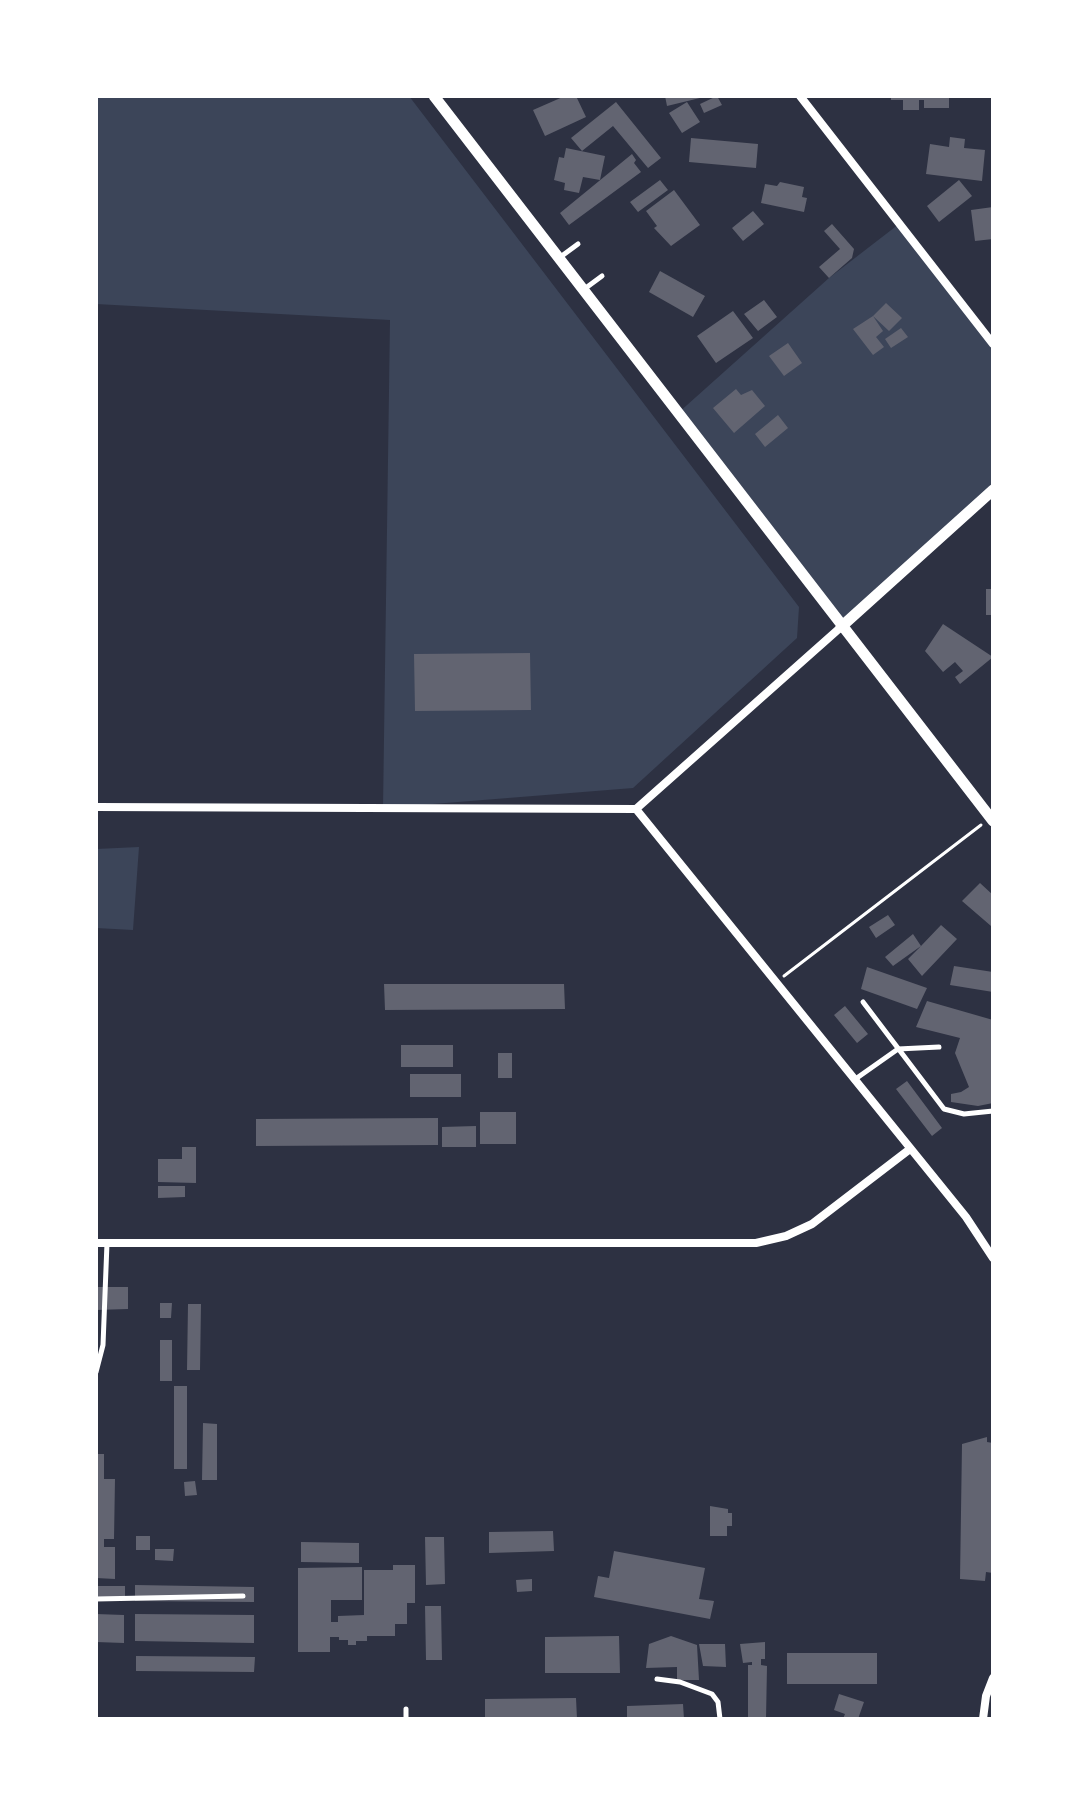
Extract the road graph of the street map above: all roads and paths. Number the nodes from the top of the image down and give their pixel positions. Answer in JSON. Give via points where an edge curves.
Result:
{"nodes":[{"id":1,"x":434,"y":96,"type":"edge"},
{"id":2,"x":800,"y":96,"type":"edge"},
{"id":3,"x":578,"y":244,"type":"dead end"},
{"id":4,"x":558,"y":259,"type":"junction"},
{"id":5,"x":602,"y":276,"type":"dead end"},
{"id":6,"x":582,"y":291,"type":"junction"},
{"id":7,"x":993,"y":344,"type":"edge"},
{"id":8,"x":993,"y":490,"type":"edge"},
{"id":9,"x":841,"y":627,"type":"junction"},
{"id":10,"x":96,"y":807,"type":"edge"},
{"id":11,"x":636,"y":809,"type":"junction"},
{"id":12,"x":992,"y":820,"type":"edge"},
{"id":13,"x":775,"y":983,"type":"junction"},
{"id":14,"x":863,"y":1002,"type":"dead end"},
{"id":15,"x":939,"y":1047,"type":"dead end"},
{"id":16,"x":898,"y":1049,"type":"junction"},
{"id":17,"x":853,"y":1081,"type":"junction"},
{"id":18,"x":993,"y":1111,"type":"edge"},
{"id":19,"x":910,"y":1149,"type":"junction"},
{"id":20,"x":96,"y":1243,"type":"edge"},
{"id":21,"x":107,"y":1243,"type":"junction"},
{"id":22,"x":993,"y":1258,"type":"edge"},
{"id":23,"x":96,"y":1372,"type":"edge"},
{"id":24,"x":243,"y":1596,"type":"dead end"},
{"id":25,"x":96,"y":1599,"type":"edge"},
{"id":26,"x":993,"y":1678,"type":"edge"},
{"id":27,"x":657,"y":1679,"type":"dead end"},
{"id":28,"x":406,"y":1709,"type":"dead end"},
{"id":29,"x":406,"y":1719,"type":"edge"},
{"id":30,"x":720,"y":1719,"type":"edge"},
{"id":31,"x":983,"y":1719,"type":"edge"}],
"edges":[{"from":1,"to":4,"type":"street"},
{"from":2,"to":7,"type":"street"},
{"from":3,"to":4,"type":"lane"},
{"from":4,"to":6,"type":"street"},
{"from":5,"to":6,"type":"lane"},
{"from":6,"to":9,"type":"street"},
{"from":8,"to":9,"type":"street"},
{"from":9,"to":11,"type":"street"},
{"from":9,"to":12,"type":"street"},
{"from":10,"to":11,"type":"street"},
{"from":11,"to":13,"type":"street"},
{"from":12,"to":13,"type":"path"},
{"from":13,"to":17,"type":"street"},
{"from":14,"to":16,"type":"lane"},
{"from":15,"to":16,"type":"lane"},
{"from":16,"to":17,"type":"lane"},
{"from":16,"to":18,"type":"lane","via":[[944,1109],[964,1114]]},
{"from":17,"to":19,"type":"street"},
{"from":19,"to":21,"type":"street","via":[[812,1224],[756,1243]]},
{"from":19,"to":22,"type":"street"},
{"from":20,"to":21,"type":"street"},
{"from":21,"to":23,"type":"lane","via":[[103,1345]]},
{"from":24,"to":25,"type":"lane"},
{"from":26,"to":31,"type":"street"},
{"from":27,"to":30,"type":"lane","via":[[712,1694]]},
{"from":28,"to":29,"type":"lane"}]}
